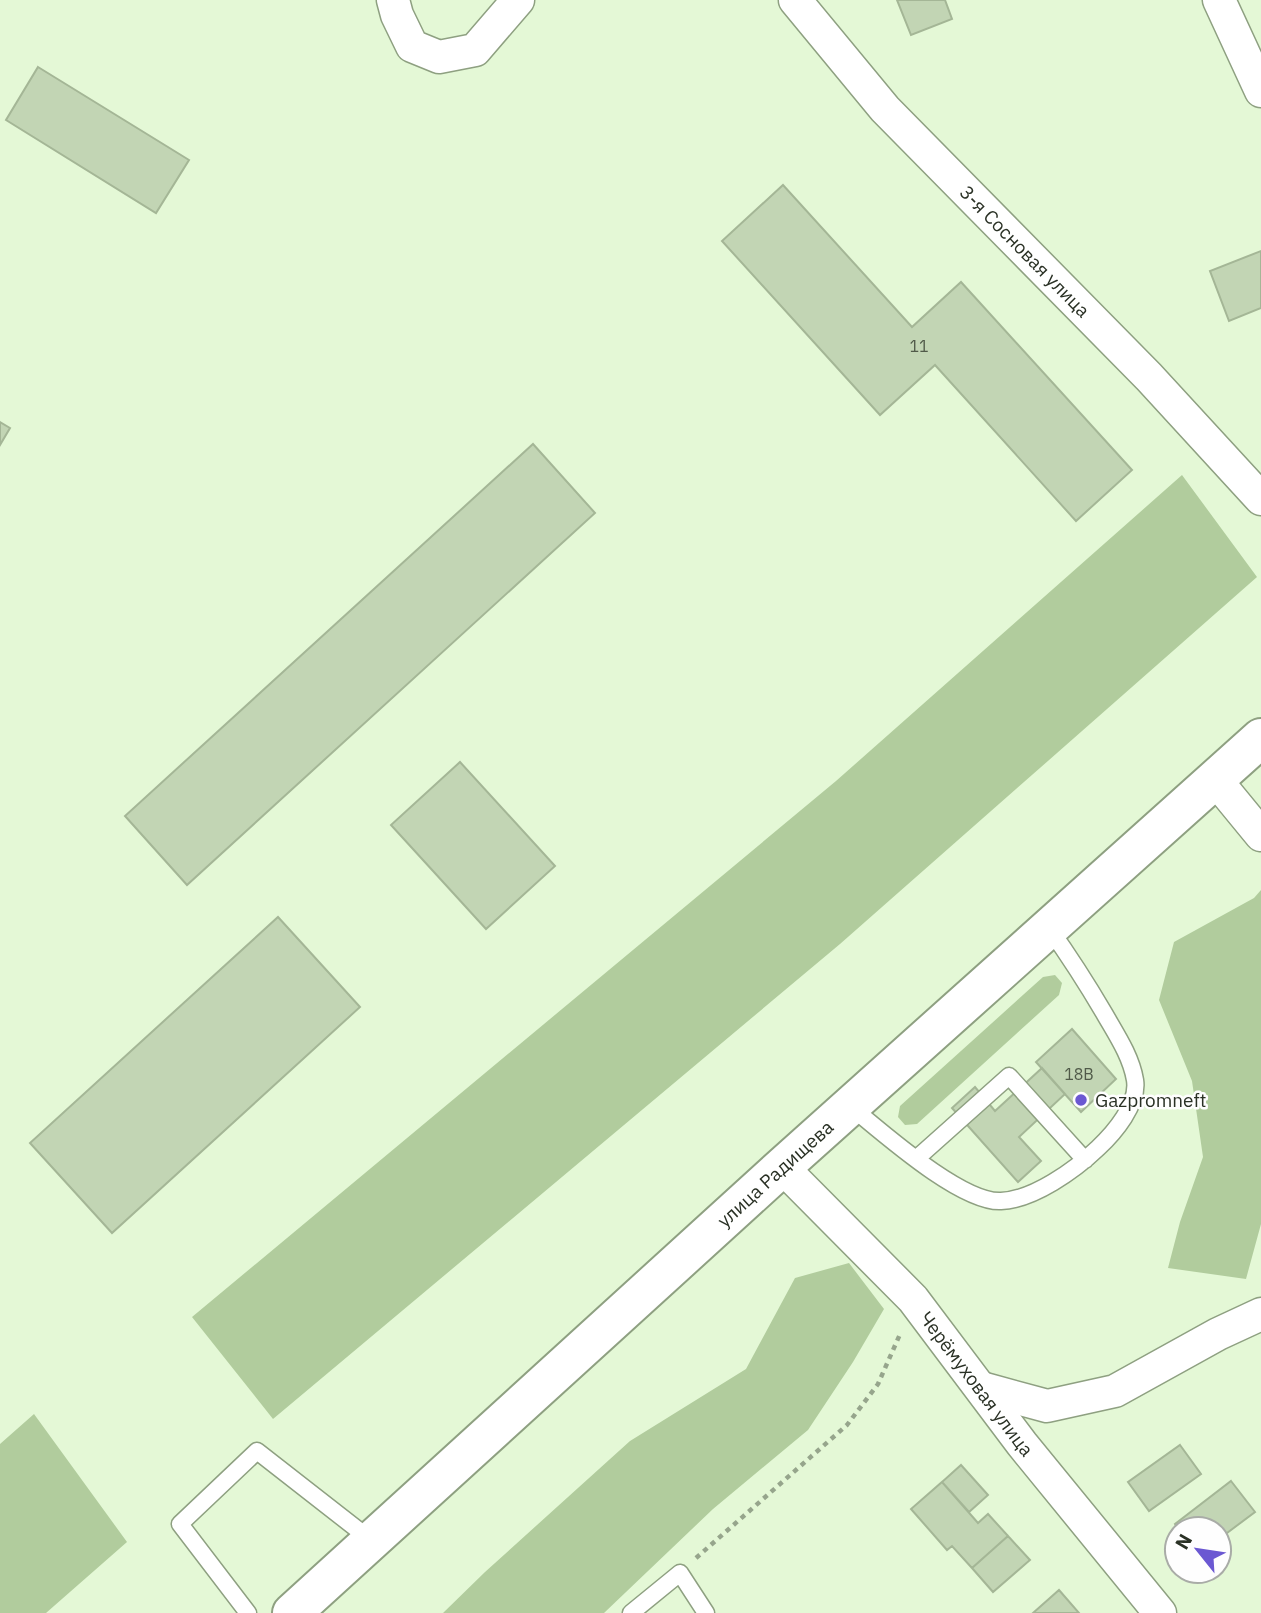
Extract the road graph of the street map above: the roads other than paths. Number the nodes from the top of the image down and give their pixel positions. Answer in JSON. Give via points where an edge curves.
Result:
{"nodes":[{"id":1,"x":393,"y":0,"type":"edge"},
{"id":2,"x":518,"y":0,"type":"edge"},
{"id":3,"x":795,"y":0,"type":"edge"},
{"id":4,"x":1219,"y":0,"type":"edge"},
{"id":5,"x":1261,"y":91,"type":"edge"},
{"id":6,"x":1261,"y":499,"type":"edge"},
{"id":7,"x":1261,"y":738,"type":"edge"},
{"id":8,"x":1214,"y":779,"type":"junction"},
{"id":9,"x":1261,"y":835,"type":"edge"},
{"id":10,"x":1049,"y":928,"type":"junction"},
{"id":11,"x":850,"y":1106,"type":"junction"},
{"id":12,"x":916,"y":1159,"type":"junction"},
{"id":13,"x":1085,"y":1160,"type":"junction"},
{"id":14,"x":782,"y":1167,"type":"junction"},
{"id":15,"x":1261,"y":1314,"type":"edge"},
{"id":16,"x":981,"y":1388,"type":"junction"},
{"id":17,"x":372,"y":1540,"type":"junction"},
{"id":18,"x":247,"y":1613,"type":"edge"},
{"id":19,"x":292,"y":1613,"type":"edge"},
{"id":20,"x":631,"y":1613,"type":"edge"},
{"id":21,"x":706,"y":1613,"type":"edge"},
{"id":22,"x":1160,"y":1613,"type":"edge"}],
"edges":[{"from":1,"to":2,"type":"street","via":[[412,46],[439,57],[475,50]]},
{"from":3,"to":6,"type":"street","name":"3-я Сосновая улица","via":[[885,109],[1149,377]]},
{"from":4,"to":5,"type":"street"},
{"from":7,"to":8,"type":"main road","name":"улица Радищева"},
{"from":8,"to":9,"type":"street"},
{"from":8,"to":10,"type":"main road","name":"улица Радищева"},
{"from":10,"to":11,"type":"main road","name":"улица Радищева"},
{"from":10,"to":13,"type":"lane","via":[[1124,1048],[1136,1082],[1131,1104],[1110,1137]]},
{"from":11,"to":12,"type":"lane"},
{"from":11,"to":14,"type":"main road","name":"улица Радищева"},
{"from":12,"to":13,"type":"lane","via":[[967,1192],[1000,1202],[1032,1194]]},
{"from":12,"to":13,"type":"lane","via":[[1009,1076]]},
{"from":14,"to":16,"type":"street","name":"Черёмуховая улица","via":[[913,1299]]},
{"from":14,"to":17,"type":"main road","name":"улица Радищева"},
{"from":15,"to":16,"type":"street","via":[[1115,1391],[1047,1406]]},
{"from":16,"to":22,"type":"street","name":"Черёмуховая улица"},
{"from":17,"to":18,"type":"lane","via":[[257,1451],[180,1524]]},
{"from":17,"to":19,"type":"main road","name":"улица Радищева"},
{"from":20,"to":21,"type":"lane","via":[[680,1573]]}]}
